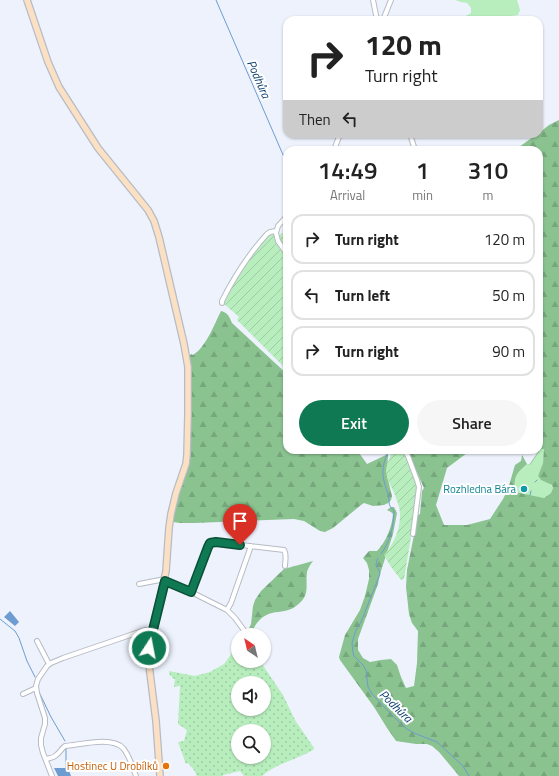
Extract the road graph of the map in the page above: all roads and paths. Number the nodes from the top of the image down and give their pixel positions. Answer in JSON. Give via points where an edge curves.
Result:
{"nodes":[{"id":1,"x":27,"y":0,"type":"edge"},
{"id":2,"x":373,"y":0,"type":"edge"},
{"id":3,"x":391,"y":0,"type":"edge"},
{"id":4,"x":376,"y":16,"type":"edge"},
{"id":5,"x":385,"y":16,"type":"edge"},
{"id":6,"x":283,"y":220,"type":"edge"},
{"id":7,"x":276,"y":231,"type":"junction"},
{"id":8,"x":283,"y":248,"type":"edge"},
{"id":9,"x":222,"y":303,"type":"dead end"},
{"id":10,"x":407,"y":454,"type":"edge"},
{"id":11,"x":413,"y":534,"type":"dead end"},
{"id":12,"x":252,"y":546,"type":"junction"},
{"id":13,"x":284,"y":566,"type":"dead end"},
{"id":14,"x":165,"y":580,"type":"junction"},
{"id":15,"x":139,"y":584,"type":"dead end"},
{"id":16,"x":191,"y":592,"type":"junction"},
{"id":17,"x":227,"y":610,"type":"junction"},
{"id":18,"x":242,"y":628,"type":"edge"},
{"id":19,"x":152,"y":630,"type":"junction"},
{"id":20,"x":37,"y":641,"type":"dead end"},
{"id":21,"x":49,"y":664,"type":"junction"},
{"id":22,"x":36,"y":688,"type":"junction"},
{"id":23,"x":23,"y":694,"type":"dead end"},
{"id":24,"x":46,"y":759,"type":"junction"},
{"id":25,"x":52,"y":776,"type":"edge"},
{"id":26,"x":136,"y":776,"type":"edge"},
{"id":27,"x":160,"y":776,"type":"edge"}],
"edges":[{"from":1,"to":14,"type":"main road","via":[[59,87],[98,148],[148,210],[159,237],[184,344],[188,373],[187,455],[171,514]]},
{"from":2,"to":4,"type":"street"},
{"from":3,"to":5,"type":"street"},
{"from":6,"to":7,"type":"street"},
{"from":7,"to":8,"type":"street"},
{"from":7,"to":9,"type":"street","via":[[267,234],[250,256],[228,289]]},
{"from":10,"to":11,"type":"street","via":[[419,487]]},
{"from":12,"to":13,"type":"street","via":[[284,550]]},
{"from":12,"to":16,"type":"street","via":[[210,543]]},
{"from":12,"to":17,"type":"street"},
{"from":14,"to":15,"type":"street"},
{"from":14,"to":16,"type":"street"},
{"from":14,"to":19,"type":"main road"},
{"from":16,"to":17,"type":"street"},
{"from":17,"to":18,"type":"street"},
{"from":19,"to":21,"type":"street","via":[[145,630]]},
{"from":19,"to":27,"type":"main road","via":[[149,659]]},
{"from":20,"to":21,"type":"street"},
{"from":21,"to":22,"type":"street","via":[[37,681]]},
{"from":22,"to":23,"type":"street"},
{"from":22,"to":24,"type":"street","via":[[45,715],[41,742]]},
{"from":24,"to":25,"type":"street"},
{"from":24,"to":26,"type":"street","via":[[57,755],[65,746],[113,743],[125,751]]}]}
